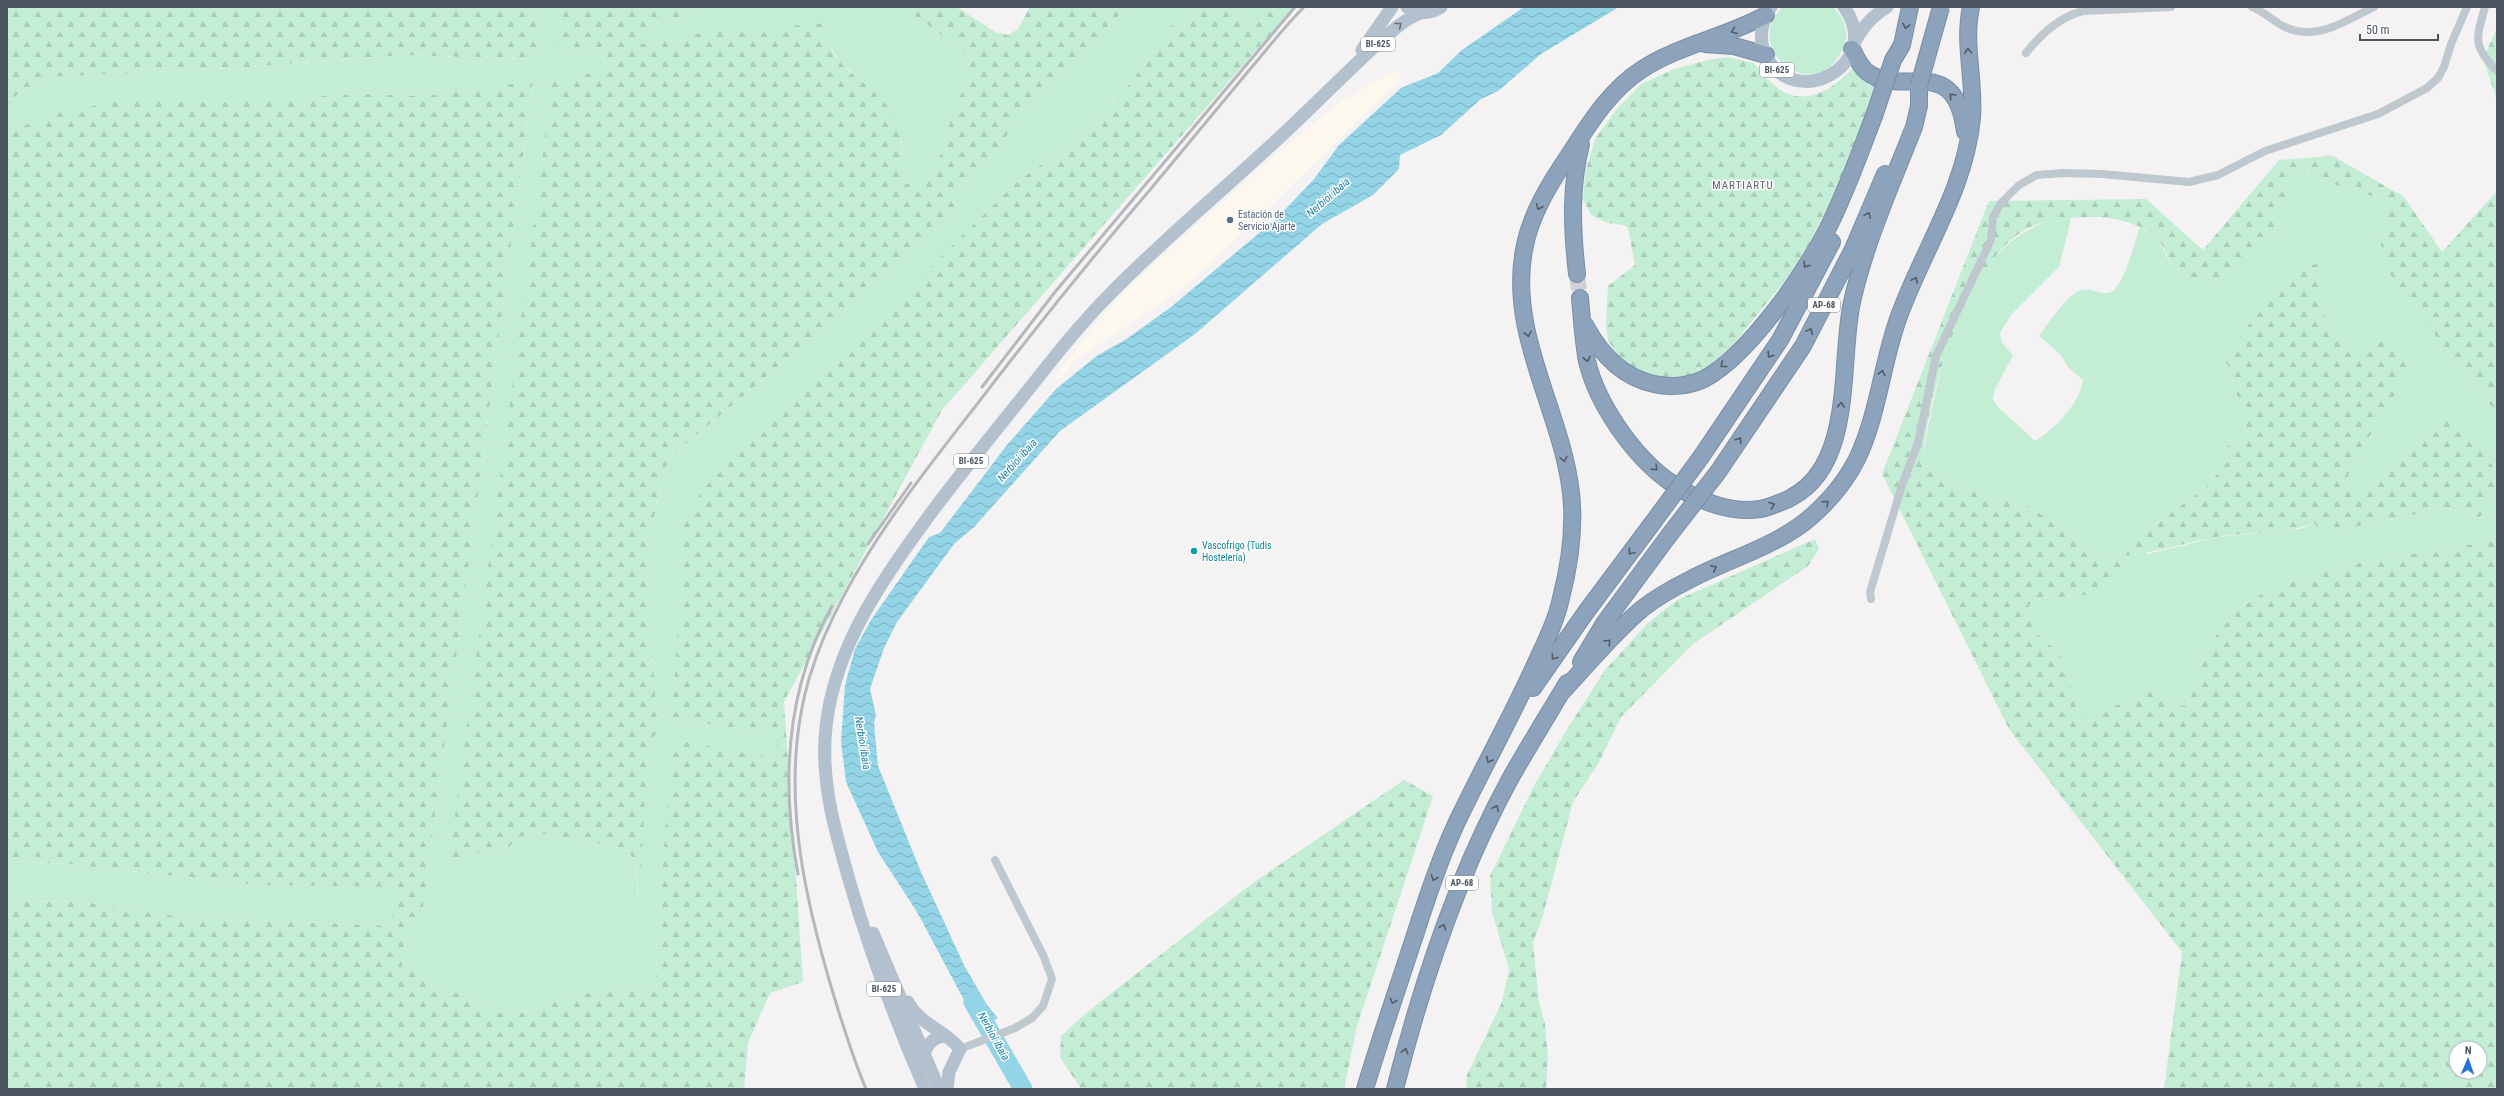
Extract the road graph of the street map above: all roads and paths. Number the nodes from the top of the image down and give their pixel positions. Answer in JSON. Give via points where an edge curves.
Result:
{"nodes":[{"id":1,"x":1392,"y":7,"type":"edge"},
{"id":2,"x":1407,"y":7,"type":"edge"},
{"id":3,"x":1441,"y":7,"type":"edge"},
{"id":4,"x":1844,"y":7,"type":"edge"},
{"id":5,"x":1887,"y":7,"type":"edge"},
{"id":6,"x":1910,"y":7,"type":"edge"},
{"id":7,"x":1941,"y":7,"type":"edge"},
{"id":8,"x":1971,"y":7,"type":"edge"},
{"id":9,"x":2171,"y":7,"type":"edge"},
{"id":10,"x":2252,"y":7,"type":"edge"},
{"id":11,"x":2374,"y":7,"type":"edge"},
{"id":12,"x":2467,"y":7,"type":"edge"},
{"id":13,"x":2485,"y":7,"type":"edge"},
{"id":14,"x":2081,"y":9,"type":"edge"},
{"id":15,"x":1769,"y":11,"type":"edge"},
{"id":16,"x":1421,"y":13,"type":"junction"},
{"id":17,"x":1700,"y":44,"type":"junction"},
{"id":18,"x":1853,"y":47,"type":"junction"},
{"id":19,"x":2026,"y":53,"type":"dead end"},
{"id":20,"x":1766,"y":55,"type":"junction"},
{"id":21,"x":2497,"y":71,"type":"edge"},
{"id":22,"x":1339,"y":80,"type":"junction"},
{"id":23,"x":1878,"y":117,"type":"junction"},
{"id":24,"x":1909,"y":125,"type":"junction"},
{"id":25,"x":1584,"y":132,"type":"junction"},
{"id":26,"x":1967,"y":145,"type":"junction"},
{"id":27,"x":1577,"y":274,"type":"tunnel mouth"},
{"id":28,"x":1871,"y":599,"type":"dead end"},
{"id":29,"x":1563,"y":691,"type":"junction"},
{"id":30,"x":1507,"y":726,"type":"junction"},
{"id":31,"x":995,"y":860,"type":"dead end"},
{"id":32,"x":851,"y":886,"type":"junction"},
{"id":33,"x":870,"y":926,"type":"junction"},
{"id":34,"x":878,"y":973,"type":"junction"},
{"id":35,"x":945,"y":1036,"type":"junction"},
{"id":36,"x":957,"y":1054,"type":"junction"},
{"id":37,"x":925,"y":1059,"type":"junction"},
{"id":38,"x":925,"y":1089,"type":"edge"},
{"id":39,"x":930,"y":1089,"type":"edge"},
{"id":40,"x":939,"y":1089,"type":"edge"},
{"id":41,"x":947,"y":1089,"type":"edge"},
{"id":42,"x":1365,"y":1089,"type":"edge"},
{"id":43,"x":1395,"y":1089,"type":"edge"}],
"edges":[{"from":1,"to":22,"type":"main road","number":"BI-625","via":[[1368,44]]},
{"from":2,"to":16,"type":"main road"},
{"from":3,"to":16,"type":"main road","via":[[1429,13]]},
{"from":4,"to":18,"type":"main road","via":[[1852,20]]},
{"from":5,"to":18,"type":"main road","number":"BI-625","via":[[1864,26]]},
{"from":6,"to":23,"type":"highway","one_way":true,"bridge":true,"via":[[1902,44],[1893,60]]},
{"from":7,"to":24,"type":"highway","number":"AP-68","bridge":true},
{"from":26,"to":8,"type":"highway","one_way":true,"via":[[1972,118],[1968,36]]},
{"from":9,"to":14,"type":"street"},
{"from":10,"to":11,"type":"street","via":[[2283,26],[2303,34],[2313,34],[2332,28]]},
{"from":12,"to":28,"type":"street","via":[[2453,37],[2444,67],[2427,88],[2378,114],[2265,151],[2218,175],[2188,182],[2102,174],[2037,175],[2019,185],[2000,203],[1993,217],[1991,240],[1936,356],[1918,443],[1902,484],[1870,592]]},
{"from":13,"to":21,"type":"street","via":[[2477,35],[2480,53]]},
{"from":14,"to":19,"type":"street","via":[[2056,23]]},
{"from":15,"to":17,"type":"highway","one_way":true,"via":[[1734,31]]},
{"from":15,"to":20,"type":"main road","number":"BI-625","via":[[1762,35]]},
{"from":22,"to":16,"type":"main road","number":"BI-625","one_way":true,"via":[[1395,28],[1408,18]]},
{"from":17,"to":20,"type":"highway","via":[[1734,46]]},
{"from":17,"to":25,"type":"highway","via":[[1660,58],[1639,71],[1605,102]]},
{"from":18,"to":20,"type":"main road","number":"BI-625","via":[[1841,68],[1822,79],[1811,81],[1800,81],[1784,75]]},
{"from":26,"to":18,"type":"highway","one_way":true,"via":[[1959,105],[1951,93],[1926,81],[1894,80],[1868,73],[1862,67]]},
{"from":22,"to":32,"type":"main road","number":"BI-625","via":[[1154,252],[1076,330],[960,475],[871,602],[852,636],[836,676],[830,697],[825,745],[827,793],[831,815]]},
{"from":23,"to":24,"type":"highway","one_way":true,"via":[[1828,228],[1806,265],[1738,352],[1705,378],[1682,386],[1661,386],[1632,376],[1615,366],[1602,352],[1584,324],[1580,303],[1587,362],[1599,396],[1631,444],[1666,480],[1684,492],[1705,501],[1743,510],[1765,508],[1793,497],[1816,478],[1835,440],[1852,300]]},
{"from":23,"to":30,"type":"highway","number":"AP-68","one_way":true,"bridge":true,"via":[[1836,234],[1780,340],[1701,457],[1586,612]]},
{"from":29,"to":24,"type":"highway","number":"AP-68","one_way":true,"bridge":true,"via":[[1605,622],[1718,472],[1802,346],[1853,249]]},
{"from":25,"to":27,"type":"highway","via":[[1576,164],[1572,200]]},
{"from":25,"to":30,"type":"highway","one_way":true,"via":[[1541,201],[1524,249],[1522,279],[1526,323],[1564,456],[1571,492],[1573,537],[1557,614]]},
{"from":29,"to":26,"type":"highway","one_way":true,"via":[[1644,607],[1690,579],[1788,533],[1820,509],[1845,480],[1858,458],[1866,435],[1899,315],[1952,197]]},
{"from":43,"to":29,"type":"highway","number":"AP-68","one_way":true,"via":[[1423,988],[1456,896],[1510,780]]},
{"from":30,"to":42,"type":"highway","number":"AP-68","one_way":true,"via":[[1454,828],[1432,884]]},
{"from":31,"to":36,"type":"street","via":[[1052,979],[1043,1006],[1032,1018]]},
{"from":32,"to":33,"type":"main road"},
{"from":32,"to":34,"type":"main road","number":"BI-625"},
{"from":33,"to":35,"type":"main road","via":[[880,938],[909,1004],[917,1015]]},
{"from":33,"to":37,"type":"main road"},
{"from":34,"to":37,"type":"main road","via":[[889,988],[916,1052]]},
{"from":34,"to":38,"type":"main road","number":"BI-625"},
{"from":35,"to":36,"type":"main road","via":[[952,1040]]},
{"from":35,"to":37,"type":"main road","via":[[934,1039]]},
{"from":36,"to":37,"type":"main road","via":[[943,1066]]},
{"from":36,"to":41,"type":"main road","via":[[949,1072]]},
{"from":37,"to":39,"type":"main road"},
{"from":37,"to":40,"type":"main road"}]}
